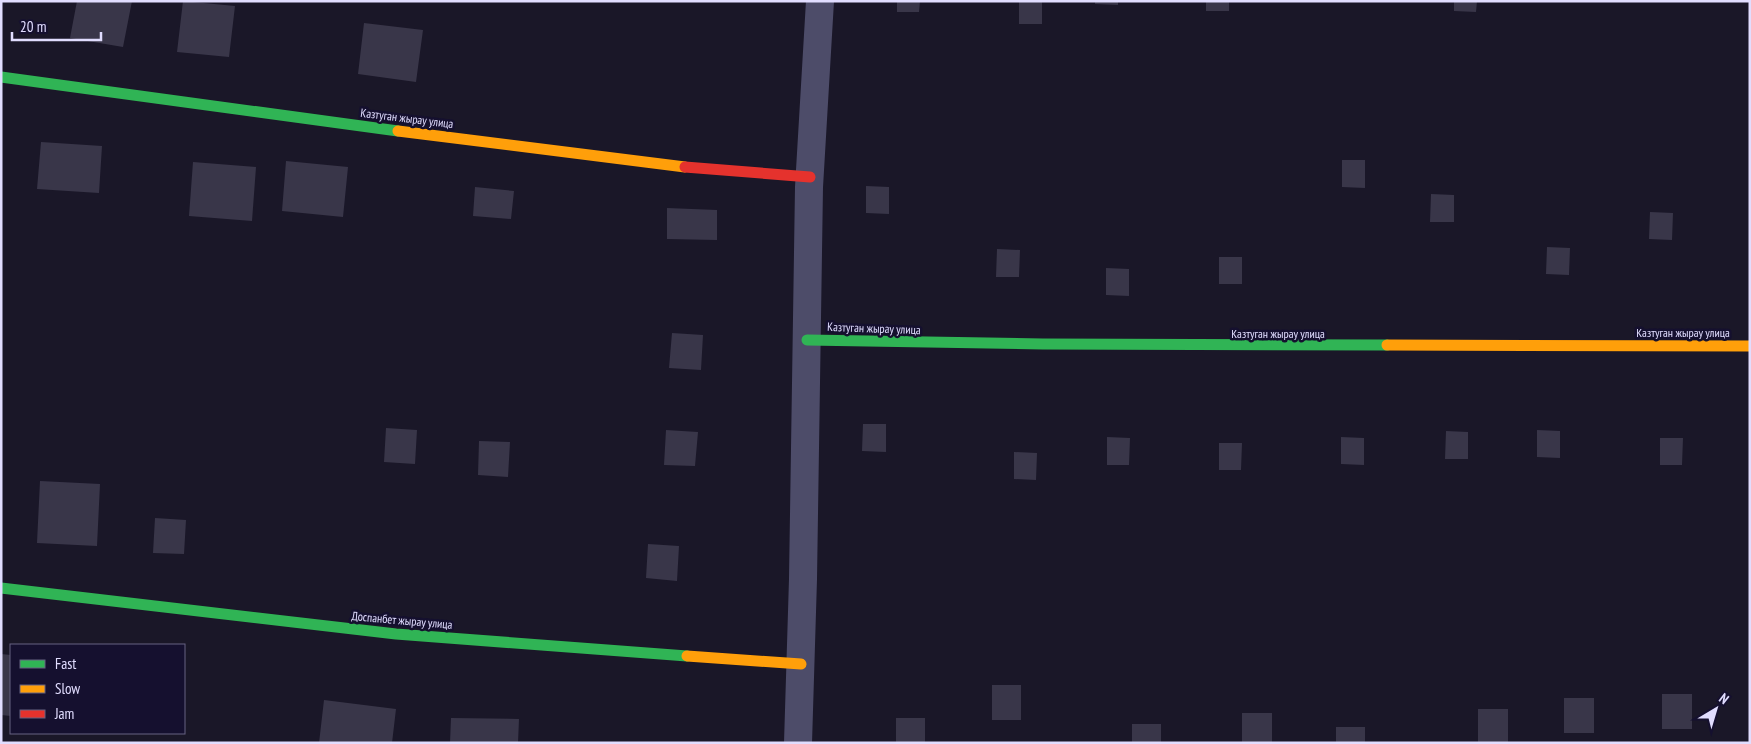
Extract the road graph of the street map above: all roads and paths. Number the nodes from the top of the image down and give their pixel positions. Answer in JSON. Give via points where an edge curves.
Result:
{"nodes":[{"id":1,"x":820,"y":1,"type":"edge"},
{"id":2,"x":1,"y":77,"type":"edge"},
{"id":3,"x":810,"y":177,"type":"junction"},
{"id":4,"x":807,"y":340,"type":"junction"},
{"id":5,"x":1750,"y":346,"type":"edge"},
{"id":6,"x":1,"y":588,"type":"edge"},
{"id":7,"x":801,"y":664,"type":"junction"},
{"id":8,"x":798,"y":743,"type":"edge"}],
"edges":[{"from":1,"to":3,"type":"street"},
{"from":2,"to":3,"type":"street","name":"Казтуган жырау улица","via":[[277,116],[701,169]]},
{"from":3,"to":4,"type":"street"},
{"from":4,"to":5,"type":"street","name":"Казтуган жырау улица","via":[[1212,347]]},
{"from":4,"to":7,"type":"street"},
{"from":6,"to":7,"type":"street","name":"Доспанбет жырау улица","via":[[396,634]]},
{"from":7,"to":8,"type":"street"}]}
